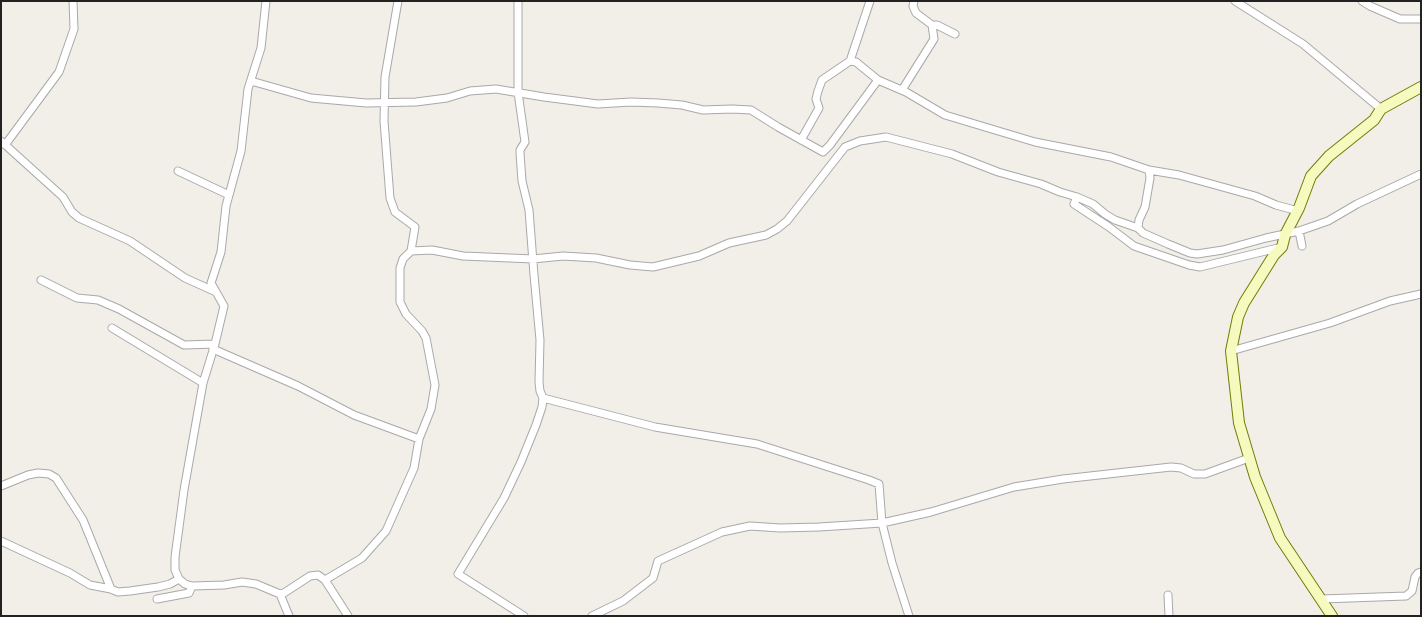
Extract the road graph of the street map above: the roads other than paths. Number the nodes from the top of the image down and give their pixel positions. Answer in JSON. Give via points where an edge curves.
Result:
{"nodes":[{"id":1,"x":73,"y":1,"type":"edge"},
{"id":2,"x":266,"y":1,"type":"edge"},
{"id":3,"x":398,"y":1,"type":"edge"},
{"id":4,"x":518,"y":1,"type":"edge"},
{"id":5,"x":870,"y":1,"type":"edge"},
{"id":6,"x":914,"y":1,"type":"edge"},
{"id":7,"x":1235,"y":1,"type":"edge"},
{"id":8,"x":1362,"y":1,"type":"edge"},
{"id":9,"x":1421,"y":19,"type":"edge"},
{"id":10,"x":932,"y":25,"type":"junction"},
{"id":11,"x":955,"y":34,"type":"dead end"},
{"id":12,"x":850,"y":61,"type":"junction"},
{"id":13,"x":878,"y":80,"type":"junction"},
{"id":14,"x":251,"y":81,"type":"junction"},
{"id":15,"x":1421,"y":87,"type":"edge"},
{"id":16,"x":902,"y":90,"type":"junction"},
{"id":17,"x":518,"y":92,"type":"junction"},
{"id":18,"x":384,"y":103,"type":"junction"},
{"id":19,"x":1381,"y":109,"type":"junction"},
{"id":20,"x":801,"y":140,"type":"junction"},
{"id":21,"x":3,"y":143,"type":"edge"},
{"id":22,"x":823,"y":152,"type":"junction"},
{"id":23,"x":835,"y":158,"type":"junction"},
{"id":24,"x":1149,"y":170,"type":"junction"},
{"id":25,"x":178,"y":171,"type":"dead end"},
{"id":26,"x":1421,"y":174,"type":"edge"},
{"id":27,"x":229,"y":195,"type":"junction"},
{"id":28,"x":1077,"y":196,"type":"junction"},
{"id":29,"x":1298,"y":211,"type":"junction"},
{"id":30,"x":1138,"y":228,"type":"junction"},
{"id":31,"x":1300,"y":231,"type":"junction"},
{"id":32,"x":1284,"y":239,"type":"junction"},
{"id":33,"x":1302,"y":246,"type":"dead end"},
{"id":34,"x":411,"y":252,"type":"junction"},
{"id":35,"x":534,"y":259,"type":"junction"},
{"id":36,"x":41,"y":280,"type":"dead end"},
{"id":37,"x":216,"y":292,"type":"junction"},
{"id":38,"x":1421,"y":294,"type":"edge"},
{"id":39,"x":112,"y":328,"type":"dead end"},
{"id":40,"x":214,"y":346,"type":"junction"},
{"id":41,"x":1231,"y":351,"type":"junction"},
{"id":42,"x":203,"y":383,"type":"junction"},
{"id":43,"x":543,"y":398,"type":"junction"},
{"id":44,"x":419,"y":439,"type":"junction"},
{"id":45,"x":1250,"y":458,"type":"junction"},
{"id":46,"x":1,"y":486,"type":"edge"},
{"id":47,"x":882,"y":523,"type":"junction"},
{"id":48,"x":1,"y":541,"type":"edge"},
{"id":49,"x":1421,"y":572,"type":"edge"},
{"id":50,"x":179,"y":579,"type":"junction"},
{"id":51,"x":325,"y":580,"type":"junction"},
{"id":52,"x":192,"y":586,"type":"junction"},
{"id":53,"x":111,"y":589,"type":"junction"},
{"id":54,"x":280,"y":594,"type":"junction"},
{"id":55,"x":1168,"y":595,"type":"dead end"},
{"id":56,"x":157,"y":599,"type":"dead end"},
{"id":57,"x":1322,"y":599,"type":"junction"},
{"id":58,"x":289,"y":616,"type":"edge"},
{"id":59,"x":348,"y":616,"type":"edge"},
{"id":60,"x":524,"y":616,"type":"edge"},
{"id":61,"x":592,"y":616,"type":"edge"},
{"id":62,"x":909,"y":616,"type":"edge"},
{"id":63,"x":1169,"y":616,"type":"edge"},
{"id":64,"x":1332,"y":616,"type":"edge"}],
"edges":[{"from":1,"to":21,"type":"street","via":[[74,29],[59,72]]},
{"from":2,"to":14,"type":"street","via":[[262,48]]},
{"from":3,"to":18,"type":"street","via":[[385,77]]},
{"from":4,"to":17,"type":"street"},
{"from":5,"to":12,"type":"street"},
{"from":6,"to":10,"type":"street","via":[[916,13]]},
{"from":7,"to":19,"type":"street","via":[[1303,44]]},
{"from":8,"to":9,"type":"street","via":[[1400,19]]},
{"from":10,"to":11,"type":"street"},
{"from":10,"to":16,"type":"street","via":[[934,39]]},
{"from":12,"to":13,"type":"street","via":[[856,62]]},
{"from":12,"to":20,"type":"street","via":[[822,80],[816,99],[819,108]]},
{"from":13,"to":16,"type":"street"},
{"from":13,"to":22,"type":"street"},
{"from":14,"to":18,"type":"street","via":[[311,98]]},
{"from":14,"to":27,"type":"street","via":[[241,150]]},
{"from":15,"to":19,"type":"main road"},
{"from":16,"to":24,"type":"street","via":[[945,115],[1035,142],[1111,157]]},
{"from":17,"to":18,"type":"street","via":[[482,90],[447,98]]},
{"from":17,"to":20,"type":"street","via":[[598,104],[658,103],[703,110],[751,110]]},
{"from":17,"to":35,"type":"street","via":[[525,142],[520,150],[522,181],[529,210]]},
{"from":18,"to":34,"type":"street","via":[[390,198],[396,212],[414,227]]},
{"from":19,"to":29,"type":"main road","via":[[1374,120],[1328,156],[1311,176]]},
{"from":20,"to":22,"type":"street"},
{"from":21,"to":37,"type":"street","via":[[64,197],[79,218],[130,241],[185,278]]},
{"from":22,"to":23,"type":"street"},
{"from":23,"to":28,"type":"street","via":[[845,147],[886,137],[952,154]]},
{"from":23,"to":35,"type":"street","via":[[787,221],[766,235],[653,267],[596,258],[563,256]]},
{"from":24,"to":29,"type":"street","via":[[1179,175]]},
{"from":24,"to":30,"type":"street","via":[[1145,207]]},
{"from":25,"to":27,"type":"street"},
{"from":26,"to":31,"type":"street","via":[[1357,204],[1328,222]]},
{"from":27,"to":37,"type":"street","via":[[221,252],[211,283]]},
{"from":28,"to":30,"type":"street","via":[[1115,220]]},
{"from":28,"to":32,"type":"street","via":[[1074,204],[1134,246],[1189,265],[1200,267]]},
{"from":29,"to":32,"type":"main road"},
{"from":30,"to":32,"type":"street","via":[[1168,244],[1197,254]]},
{"from":31,"to":32,"type":"street"},
{"from":31,"to":33,"type":"street"},
{"from":32,"to":41,"type":"main road","via":[[1244,303]]},
{"from":34,"to":35,"type":"street","via":[[432,250],[463,256]]},
{"from":34,"to":44,"type":"street","via":[[402,259],[400,268],[400,302],[426,338],[435,385],[431,409]]},
{"from":35,"to":43,"type":"street","via":[[540,340],[539,382]]},
{"from":36,"to":40,"type":"street","via":[[77,298],[98,300],[119,309],[184,344]]},
{"from":37,"to":40,"type":"street","via":[[224,306]]},
{"from":38,"to":41,"type":"street"},
{"from":39,"to":42,"type":"street"},
{"from":40,"to":42,"type":"street"},
{"from":40,"to":44,"type":"street","via":[[354,415]]},
{"from":41,"to":45,"type":"main road","via":[[1239,423]]},
{"from":42,"to":50,"type":"street","via":[[178,530],[175,570]]},
{"from":43,"to":47,"type":"street","via":[[655,427],[757,444],[880,484]]},
{"from":43,"to":60,"type":"street","via":[[536,425],[504,498],[458,574]]},
{"from":44,"to":51,"type":"street","via":[[414,468],[386,531],[362,558]]},
{"from":45,"to":47,"type":"street","via":[[1204,474],[1171,468],[1063,478],[1014,487]]},
{"from":45,"to":57,"type":"main road","via":[[1280,538]]},
{"from":46,"to":53,"type":"street","via":[[38,473],[56,478],[83,520]]},
{"from":47,"to":61,"type":"street","via":[[780,528],[750,526],[722,532],[658,562],[653,578],[623,602]]},
{"from":47,"to":62,"type":"street"},
{"from":48,"to":53,"type":"street","via":[[70,573],[90,586]]},
{"from":49,"to":57,"type":"street","via":[[1406,596]]},
{"from":50,"to":52,"type":"street"},
{"from":50,"to":53,"type":"street","via":[[164,586],[130,592]]},
{"from":51,"to":54,"type":"street","via":[[318,575],[310,576]]},
{"from":51,"to":59,"type":"street"},
{"from":52,"to":54,"type":"street","via":[[242,582]]},
{"from":52,"to":56,"type":"street","via":[[189,593]]},
{"from":54,"to":58,"type":"street"},
{"from":55,"to":63,"type":"street"},
{"from":57,"to":64,"type":"main road"}]}
